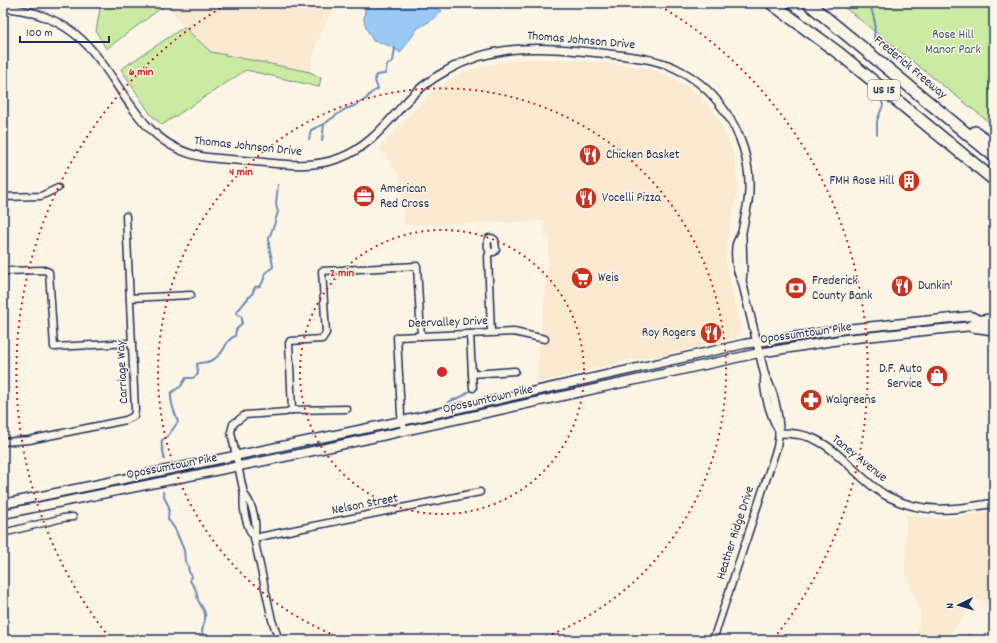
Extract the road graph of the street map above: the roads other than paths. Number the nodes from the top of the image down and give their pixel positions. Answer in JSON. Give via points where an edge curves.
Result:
{"nodes":[{"id":1,"x":771,"y":3,"type":"edge"},
{"id":2,"x":808,"y":3,"type":"edge"},
{"id":3,"x":3,"y":8,"type":"edge"},
{"id":4,"x":952,"y":122,"type":"junction"},
{"id":5,"x":994,"y":145,"type":"edge"},
{"id":6,"x":994,"y":156,"type":"edge"},
{"id":7,"x":994,"y":180,"type":"edge"},
{"id":8,"x":58,"y":188,"type":"dead end"},
{"id":9,"x":3,"y":197,"type":"edge"},
{"id":10,"x":126,"y":216,"type":"dead end"},
{"id":11,"x":490,"y":252,"type":"dead end"},
{"id":12,"x":3,"y":271,"type":"edge"},
{"id":13,"x":191,"y":295,"type":"dead end"},
{"id":14,"x":130,"y":298,"type":"junction"},
{"id":15,"x":994,"y":318,"type":"edge"},
{"id":16,"x":976,"y":323,"type":"junction"},
{"id":17,"x":994,"y":329,"type":"edge"},
{"id":18,"x":491,"y":332,"type":"junction"},
{"id":19,"x":470,"y":334,"type":"junction"},
{"id":20,"x":421,"y":336,"type":"junction"},
{"id":21,"x":545,"y":339,"type":"dead end"},
{"id":22,"x":757,"y":342,"type":"junction"},
{"id":23,"x":132,"y":343,"type":"junction"},
{"id":24,"x":759,"y":352,"type":"junction"},
{"id":25,"x":515,"y":371,"type":"dead end"},
{"id":26,"x":472,"y":374,"type":"junction"},
{"id":27,"x":473,"y":388,"type":"dead end"},
{"id":28,"x":347,"y":409,"type":"dead end"},
{"id":29,"x":292,"y":410,"type":"junction"},
{"id":30,"x":402,"y":421,"type":"junction"},
{"id":31,"x":404,"y":430,"type":"junction"},
{"id":32,"x":779,"y":433,"type":"junction"},
{"id":33,"x":3,"y":442,"type":"edge"},
{"id":34,"x":235,"y":457,"type":"junction"},
{"id":35,"x":237,"y":467,"type":"junction"},
{"id":36,"x":480,"y":492,"type":"dead end"},
{"id":37,"x":994,"y":503,"type":"edge"},
{"id":38,"x":3,"y":504,"type":"edge"},
{"id":39,"x":3,"y":514,"type":"edge"},
{"id":40,"x":73,"y":517,"type":"dead end"},
{"id":41,"x":3,"y":533,"type":"edge"},
{"id":42,"x":254,"y":538,"type":"junction"},
{"id":43,"x":279,"y":640,"type":"edge"},
{"id":44,"x":713,"y":640,"type":"edge"}],
"edges":[{"from":1,"to":7,"type":"highway","number":"US 15","via":[[840,54]]},
{"from":2,"to":4,"type":"highway","name":"Frederick Freeway","number":"US 15"},
{"from":3,"to":22,"type":"street","name":"Thomas Johnson Drive","via":[[36,13],[78,36],[99,60],[144,124],[172,145],[204,157],[288,165],[319,164],[352,153],[374,137],[427,83],[447,70],[479,56],[512,49],[542,48],[631,56],[656,61],[683,72],[699,82],[720,104],[735,127],[744,149],[749,176],[748,201],[741,234],[742,281]]},
{"from":4,"to":5,"type":"highway","via":[[971,129]]},
{"from":4,"to":6,"type":"highway","name":"Frederick Freeway","number":"US 15"},
{"from":8,"to":9,"type":"street","via":[[41,196]]},
{"from":10,"to":14,"type":"street","name":"Carriage Way"},
{"from":11,"to":18,"type":"street","via":[[488,256]]},
{"from":12,"to":23,"type":"street","via":[[50,272],[54,347]]},
{"from":13,"to":14,"type":"street"},
{"from":14,"to":23,"type":"street","name":"Carriage Way"},
{"from":15,"to":16,"type":"main road","name":"Opossumtown Pike"},
{"from":16,"to":17,"type":"highway"},
{"from":16,"to":22,"type":"main road","name":"Opossumtown Pike","via":[[971,316],[846,329]]},
{"from":16,"to":24,"type":"main road","name":"Opossumtown Pike"},
{"from":18,"to":19,"type":"street","name":"Deervalley Drive"},
{"from":18,"to":21,"type":"street","name":"Deervalley Drive","via":[[514,332]]},
{"from":19,"to":20,"type":"street","name":"Deervalley Drive"},
{"from":19,"to":26,"type":"street"},
{"from":20,"to":29,"type":"street","via":[[417,266],[322,271],[326,333],[322,339],[290,340],[288,343]]},
{"from":20,"to":30,"type":"street","name":"Deervalley Drive","via":[[397,336]]},
{"from":22,"to":24,"type":"street","name":"Thomas Johnson Drive"},
{"from":22,"to":30,"type":"main road","name":"Opossumtown Pike"},
{"from":23,"to":33,"type":"street","name":"Carriage Way","via":[[135,413],[132,418],[29,440]]},
{"from":24,"to":31,"type":"main road","name":"Opossumtown Pike"},
{"from":24,"to":32,"type":"street","name":"Thomas Johnson Drive","via":[[765,376],[764,383]]},
{"from":25,"to":26,"type":"street"},
{"from":26,"to":27,"type":"street"},
{"from":28,"to":29,"type":"street"},
{"from":29,"to":34,"type":"street","via":[[245,415],[238,419],[233,424],[231,432]]},
{"from":30,"to":31,"type":"street","name":"Deervalley Drive"},
{"from":30,"to":34,"type":"main road","name":"Opossumtown Pike"},
{"from":31,"to":35,"type":"main road","name":"Opossumtown Pike"},
{"from":32,"to":37,"type":"street","name":"Taney Avenue","via":[[809,437],[825,445],[873,486],[899,502],[944,510]]},
{"from":32,"to":44,"type":"street","name":"Heather Ridge Drive","via":[[777,447]]},
{"from":34,"to":35,"type":"street"},
{"from":34,"to":38,"type":"main road","name":"Opossumtown Pike"},
{"from":35,"to":39,"type":"main road","name":"Opossumtown Pike"},
{"from":35,"to":42,"type":"street","via":[[244,494],[250,500],[254,516]]},
{"from":36,"to":42,"type":"street","name":"Nelson Street"},
{"from":40,"to":41,"type":"street"},
{"from":42,"to":43,"type":"street","via":[[272,620]]}]}
